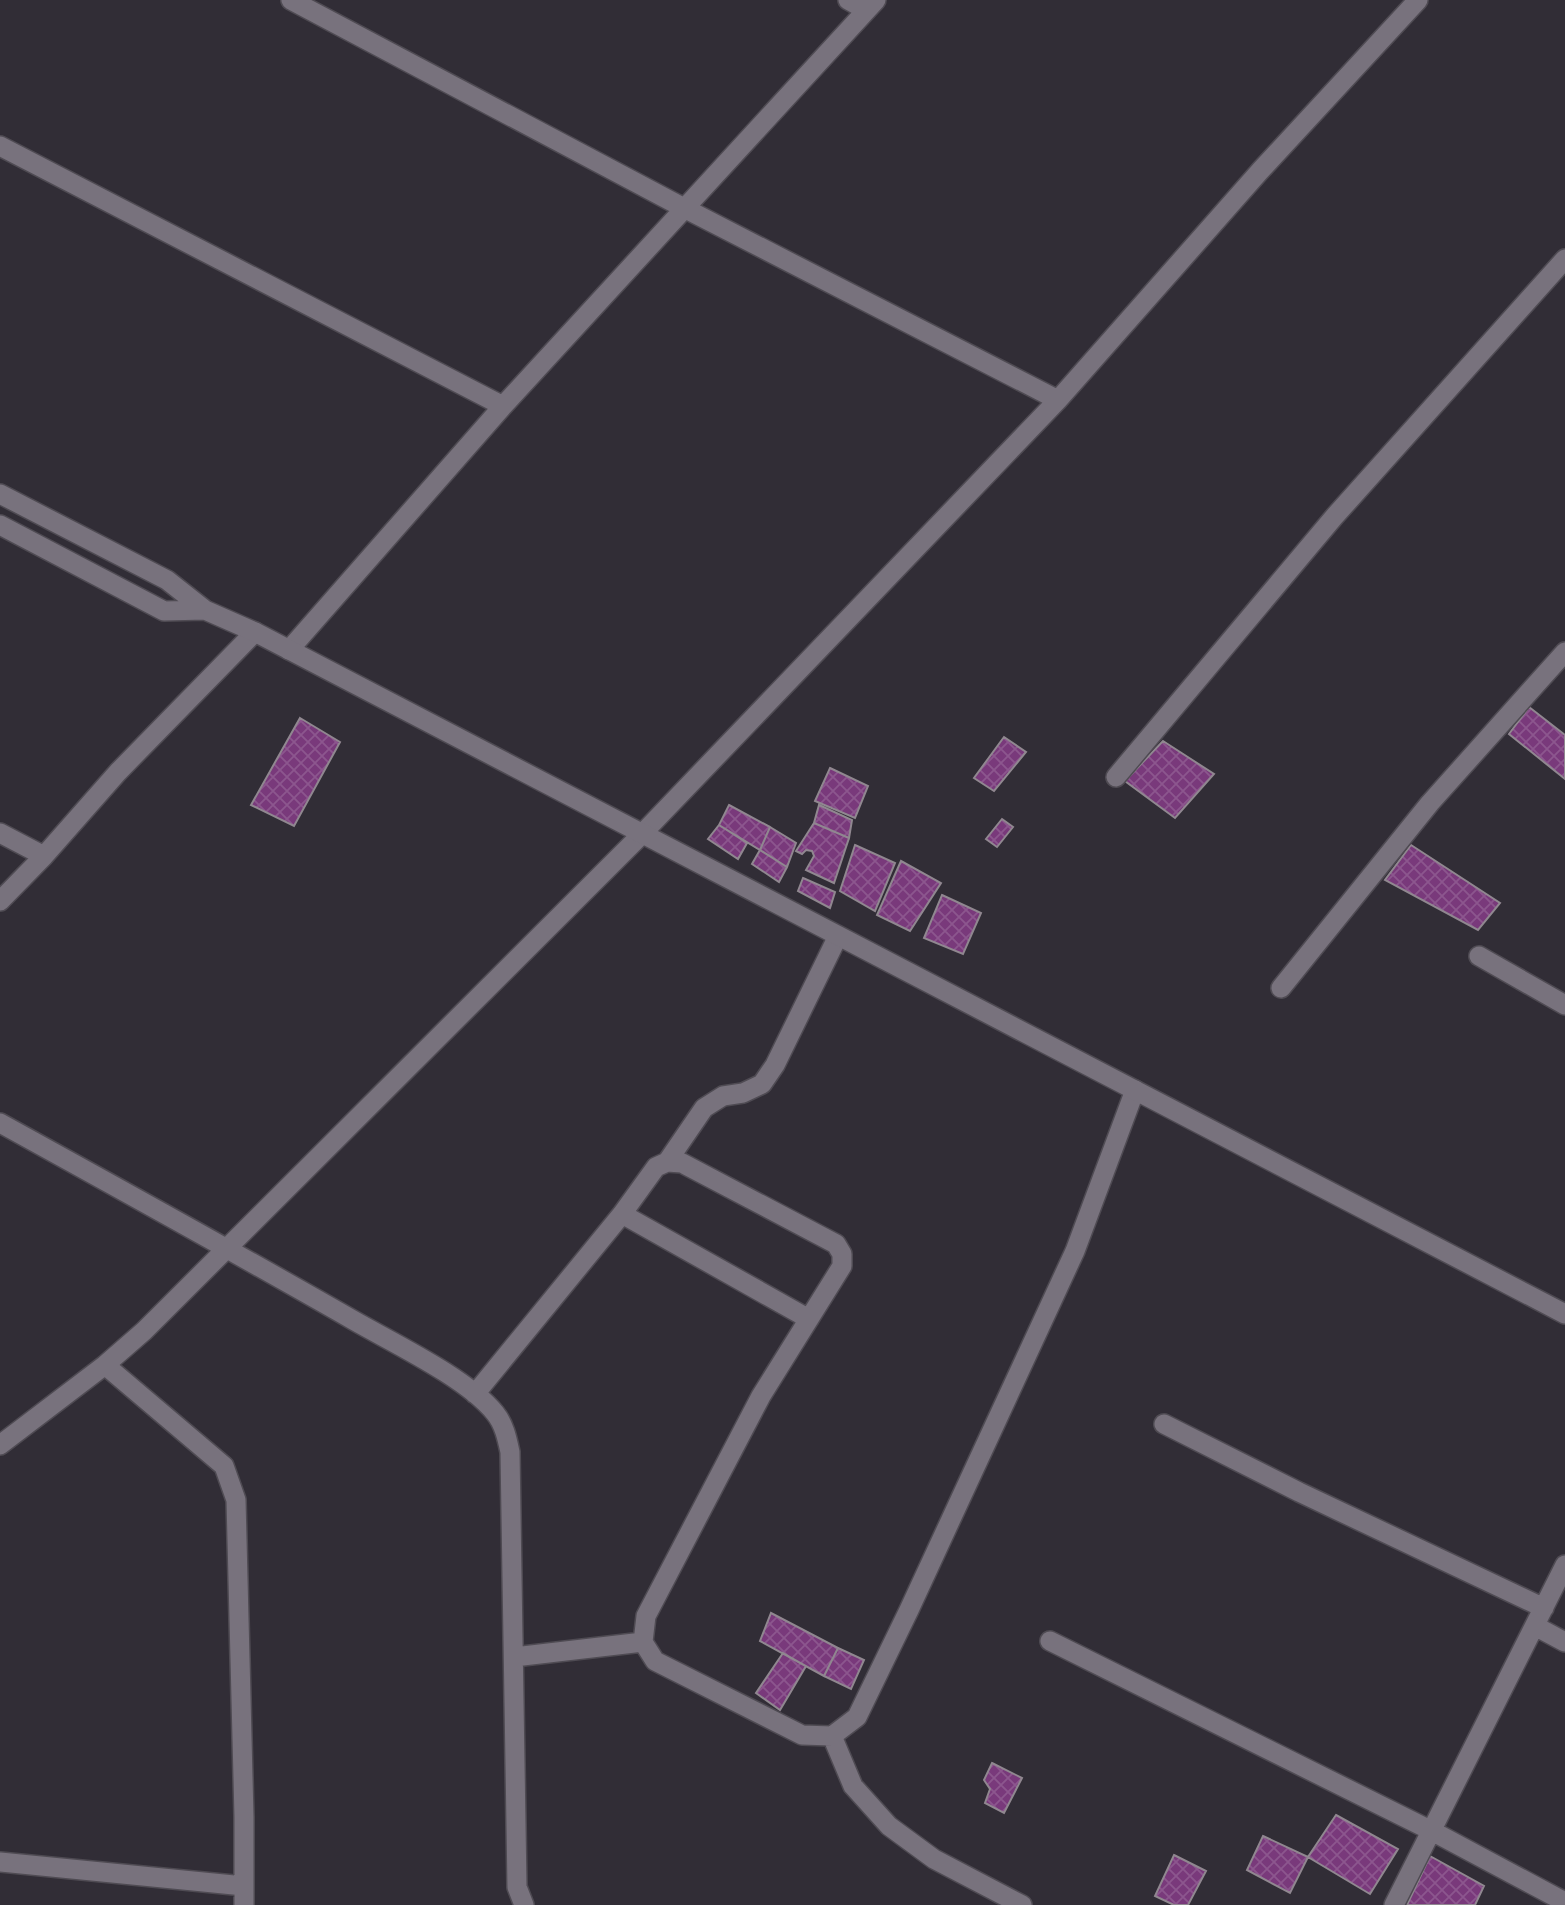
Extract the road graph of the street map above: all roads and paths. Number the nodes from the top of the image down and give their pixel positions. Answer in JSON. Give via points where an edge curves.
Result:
{"nodes":[{"id":1,"x":291,"y":0,"type":"edge"},
{"id":2,"x":848,"y":0,"type":"edge"},
{"id":3,"x":1418,"y":0,"type":"edge"},
{"id":4,"x":871,"y":5,"type":"edge"},
{"id":5,"x":0,"y":146,"type":"edge"},
{"id":6,"x":684,"y":208,"type":"junction"},
{"id":7,"x":1565,"y":259,"type":"edge"},
{"id":8,"x":1058,"y":400,"type":"junction"},
{"id":9,"x":503,"y":406,"type":"junction"},
{"id":10,"x":0,"y":494,"type":"edge"},
{"id":11,"x":0,"y":525,"type":"edge"},
{"id":12,"x":205,"y":610,"type":"junction"},
{"id":13,"x":255,"y":632,"type":"junction"},
{"id":14,"x":289,"y":650,"type":"junction"},
{"id":15,"x":1565,"y":652,"type":"edge"},
{"id":16,"x":1116,"y":777,"type":"dead end"},
{"id":17,"x":0,"y":833,"type":"edge"},
{"id":18,"x":641,"y":835,"type":"junction"},
{"id":19,"x":44,"y":856,"type":"junction"},
{"id":20,"x":0,"y":901,"type":"edge"},
{"id":21,"x":838,"y":936,"type":"junction"},
{"id":22,"x":1479,"y":956,"type":"dead end"},
{"id":23,"x":1281,"y":988,"type":"dead end"},
{"id":24,"x":1565,"y":1005,"type":"edge"},
{"id":25,"x":1135,"y":1090,"type":"junction"},
{"id":26,"x":0,"y":1123,"type":"edge"},
{"id":27,"x":667,"y":1162,"type":"junction"},
{"id":28,"x":622,"y":1214,"type":"junction"},
{"id":29,"x":228,"y":1248,"type":"junction"},
{"id":30,"x":1565,"y":1314,"type":"edge"},
{"id":31,"x":809,"y":1319,"type":"junction"},
{"id":32,"x":105,"y":1365,"type":"junction"},
{"id":33,"x":475,"y":1394,"type":"junction"},
{"id":34,"x":1164,"y":1424,"type":"dead end"},
{"id":35,"x":0,"y":1445,"type":"edge"},
{"id":36,"x":1565,"y":1566,"type":"edge"},
{"id":37,"x":1544,"y":1608,"type":"junction"},
{"id":38,"x":1535,"y":1626,"type":"junction"},
{"id":39,"x":1049,"y":1641,"type":"dead end"},
{"id":40,"x":643,"y":1642,"type":"junction"},
{"id":41,"x":1565,"y":1642,"type":"edge"},
{"id":42,"x":513,"y":1657,"type":"junction"},
{"id":43,"x":832,"y":1736,"type":"junction"},
{"id":44,"x":1432,"y":1831,"type":"junction"},
{"id":45,"x":0,"y":1862,"type":"edge"},
{"id":46,"x":244,"y":1896,"type":"edge"},
{"id":47,"x":1565,"y":1902,"type":"edge"},
{"id":48,"x":524,"y":1905,"type":"edge"},
{"id":49,"x":1022,"y":1905,"type":"edge"},
{"id":50,"x":1394,"y":1905,"type":"edge"}],
"edges":[{"from":1,"to":6,"type":"street"},
{"from":2,"to":4,"type":"street"},
{"from":3,"to":8,"type":"street"},
{"from":4,"to":6,"type":"street"},
{"from":5,"to":9,"type":"street"},
{"from":6,"to":8,"type":"street"},
{"from":6,"to":9,"type":"street"},
{"from":7,"to":16,"type":"street","via":[[1334,517]]},
{"from":8,"to":18,"type":"street"},
{"from":9,"to":14,"type":"street"},
{"from":10,"to":12,"type":"street","via":[[167,580]]},
{"from":11,"to":12,"type":"street","via":[[164,611]]},
{"from":12,"to":13,"type":"street"},
{"from":13,"to":14,"type":"street"},
{"from":13,"to":19,"type":"street","via":[[118,772]]},
{"from":14,"to":18,"type":"street"},
{"from":15,"to":23,"type":"street","via":[[1430,803]]},
{"from":17,"to":19,"type":"street"},
{"from":18,"to":21,"type":"street"},
{"from":18,"to":29,"type":"street"},
{"from":19,"to":20,"type":"street"},
{"from":21,"to":25,"type":"street"},
{"from":21,"to":27,"type":"street","via":[[762,1084],[723,1096],[705,1108]]},
{"from":22,"to":24,"type":"street"},
{"from":25,"to":30,"type":"street"},
{"from":25,"to":43,"type":"street","via":[[1075,1251],[909,1610],[857,1717]]},
{"from":26,"to":29,"type":"street"},
{"from":27,"to":28,"type":"street","via":[[656,1167]]},
{"from":27,"to":31,"type":"street","via":[[682,1163],[836,1244],[842,1266]]},
{"from":28,"to":31,"type":"street"},
{"from":28,"to":33,"type":"street"},
{"from":29,"to":32,"type":"street"},
{"from":29,"to":33,"type":"street"},
{"from":31,"to":40,"type":"street","via":[[761,1396],[646,1616]]},
{"from":32,"to":35,"type":"street"},
{"from":32,"to":46,"type":"street","via":[[224,1466],[236,1500]]},
{"from":33,"to":42,"type":"street","via":[[495,1412],[510,1452]]},
{"from":34,"to":37,"type":"street"},
{"from":36,"to":37,"type":"street"},
{"from":37,"to":38,"type":"street"},
{"from":38,"to":41,"type":"street"},
{"from":38,"to":44,"type":"street"},
{"from":39,"to":44,"type":"street"},
{"from":40,"to":42,"type":"street"},
{"from":40,"to":43,"type":"street","via":[[655,1661],[802,1735]]},
{"from":42,"to":48,"type":"street","via":[[517,1888]]},
{"from":43,"to":49,"type":"street","via":[[853,1786],[889,1826],[934,1859]]},
{"from":44,"to":47,"type":"street"},
{"from":44,"to":50,"type":"street"},
{"from":45,"to":46,"type":"street"}]}
